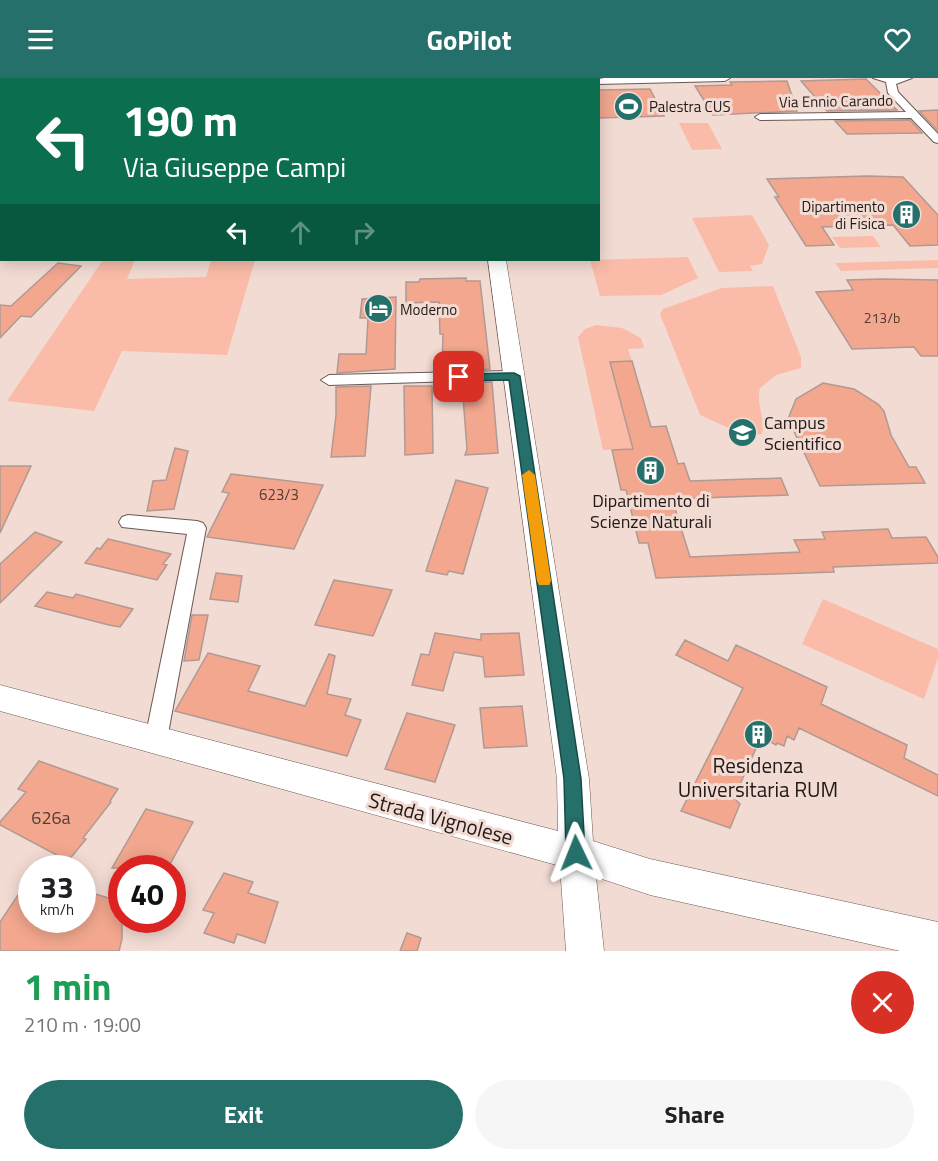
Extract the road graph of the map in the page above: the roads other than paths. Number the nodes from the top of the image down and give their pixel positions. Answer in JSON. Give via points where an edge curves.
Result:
{"nodes":[{"id":1,"x":725,"y":78,"type":"edge"},
{"id":2,"x":878,"y":78,"type":"edge"},
{"id":3,"x":907,"y":78,"type":"edge"},
{"id":4,"x":600,"y":81,"type":"edge"},
{"id":5,"x":891,"y":81,"type":"junction"},
{"id":6,"x":913,"y":115,"type":"junction"},
{"id":7,"x":760,"y":117,"type":"dead end"},
{"id":8,"x":938,"y":140,"type":"edge"},
{"id":9,"x":497,"y":261,"type":"edge"},
{"id":10,"x":514,"y":376,"type":"junction"},
{"id":11,"x":329,"y":380,"type":"dead end"},
{"id":12,"x":128,"y":522,"type":"dead end"},
{"id":13,"x":0,"y":698,"type":"edge"},
{"id":14,"x":156,"y":739,"type":"junction"},
{"id":15,"x":576,"y":853,"type":"junction"},
{"id":16,"x":938,"y":941,"type":"edge"},
{"id":17,"x":585,"y":951,"type":"edge"}],
"edges":[{"from":1,"to":4,"type":"street"},
{"from":2,"to":5,"type":"street"},
{"from":3,"to":5,"type":"street"},
{"from":5,"to":6,"type":"street","via":[[893,93]]},
{"from":6,"to":7,"type":"street","name":"Via Ennio Carando"},
{"from":6,"to":8,"type":"street"},
{"from":9,"to":10,"type":"street"},
{"from":10,"to":11,"type":"street"},
{"from":10,"to":15,"type":"street","via":[[573,779]]},
{"from":12,"to":14,"type":"street","via":[[197,528]]},
{"from":13,"to":14,"type":"street","name":"Strada Vignolese"},
{"from":14,"to":15,"type":"street","name":"Strada Vignolese"},
{"from":15,"to":16,"type":"street","name":"Strada Vignolese","via":[[650,877]]},
{"from":15,"to":17,"type":"street"}]}
